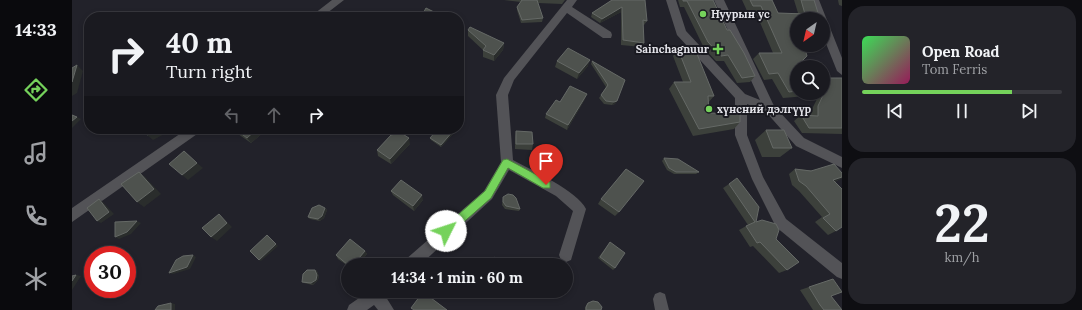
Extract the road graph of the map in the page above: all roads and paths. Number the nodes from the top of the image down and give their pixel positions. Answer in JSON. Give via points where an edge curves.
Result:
{"nodes":[{"id":1,"x":339,"y":0,"type":"edge"},
{"id":2,"x":671,"y":0,"type":"edge"},
{"id":3,"x":720,"y":0,"type":"edge"},
{"id":4,"x":814,"y":0,"type":"edge"},
{"id":5,"x":569,"y":4,"type":"edge"},
{"id":6,"x":322,"y":12,"type":"edge"},
{"id":7,"x":819,"y":12,"type":"edge"},
{"id":8,"x":607,"y":35,"type":"dead end"},
{"id":9,"x":830,"y":40,"type":"edge"},
{"id":10,"x":841,"y":67,"type":"edge"},
{"id":11,"x":741,"y":98,"type":"junction"},
{"id":12,"x":770,"y":109,"type":"junction"},
{"id":13,"x":189,"y":134,"type":"edge"},
{"id":14,"x":507,"y":163,"type":"junction"},
{"id":15,"x":842,"y":163,"type":"edge"},
{"id":16,"x":72,"y":216,"type":"edge"},
{"id":17,"x":566,"y":255,"type":"dead end"},
{"id":18,"x":418,"y":258,"type":"edge"},
{"id":19,"x":842,"y":272,"type":"edge"},
{"id":20,"x":373,"y":298,"type":"edge"},
{"id":21,"x":381,"y":298,"type":"edge"},
{"id":22,"x":354,"y":310,"type":"edge"},
{"id":23,"x":387,"y":310,"type":"edge"}],
"edges":[{"from":1,"to":6,"type":"street"},
{"from":2,"to":11,"type":"street","via":[[681,32]]},
{"from":3,"to":12,"type":"street"},
{"from":4,"to":7,"type":"street"},
{"from":5,"to":8,"type":"street"},
{"from":5,"to":14,"type":"street","via":[[509,78],[502,95]]},
{"from":9,"to":10,"type":"street"},
{"from":11,"to":12,"type":"street"},
{"from":11,"to":19,"type":"street","via":[[741,135],[758,180],[781,223]]},
{"from":12,"to":15,"type":"street","via":[[800,142]]},
{"from":13,"to":16,"type":"street","via":[[122,178]]},
{"from":14,"to":17,"type":"street","via":[[560,192],[580,209]]},
{"from":14,"to":18,"type":"street","via":[[488,194]]},
{"from":20,"to":22,"type":"street"},
{"from":21,"to":23,"type":"street"}]}
